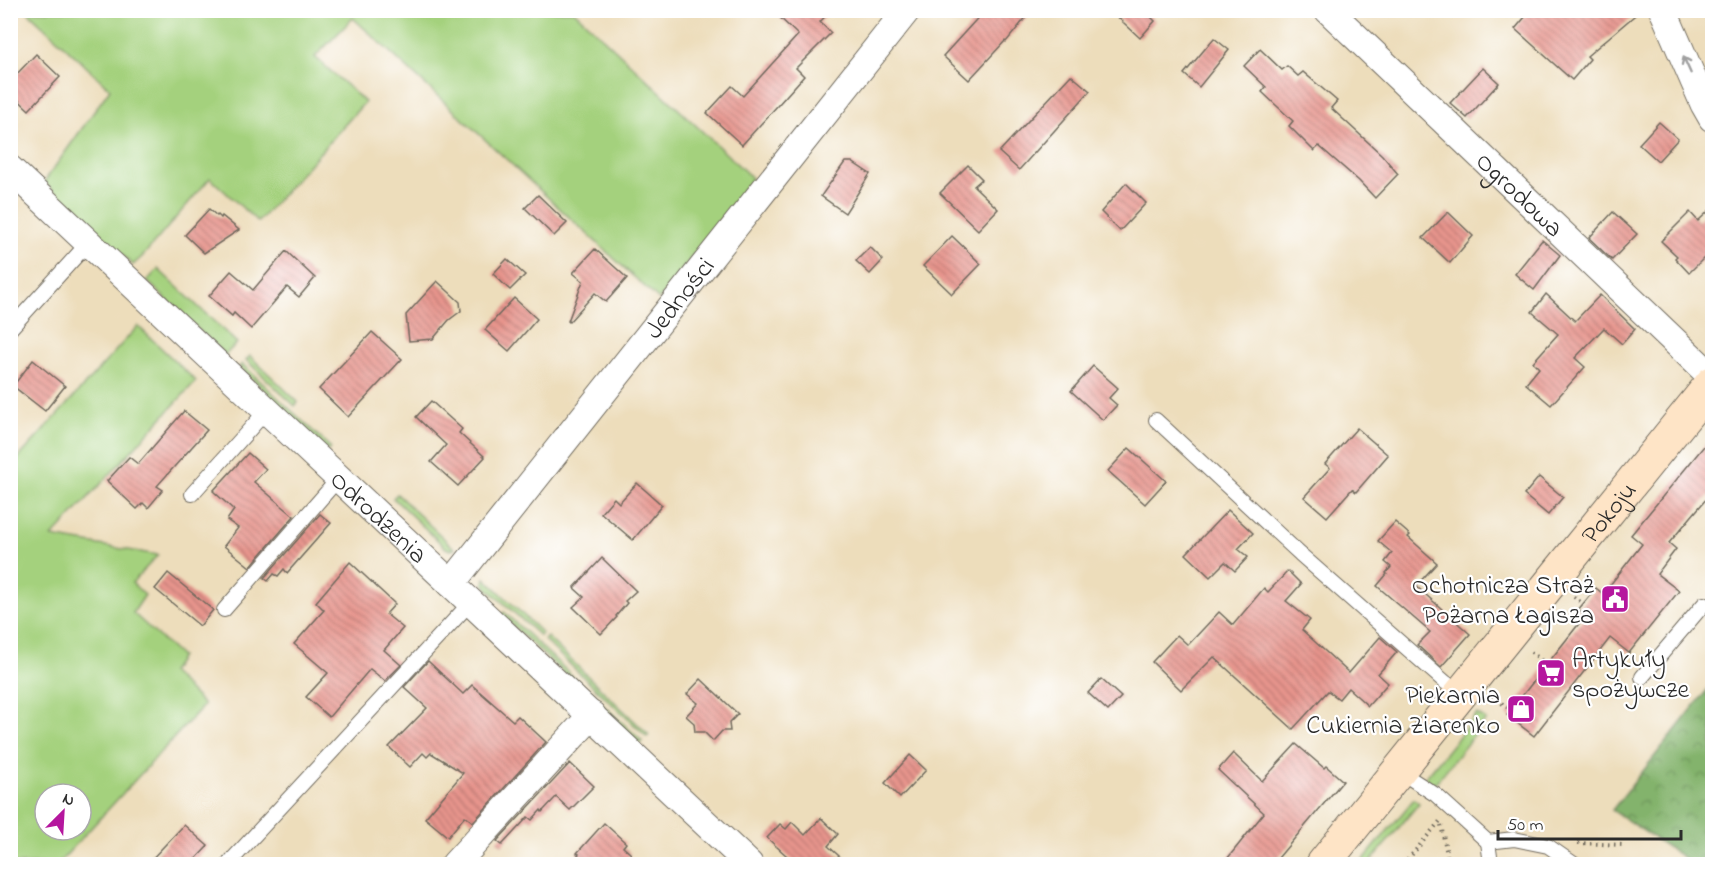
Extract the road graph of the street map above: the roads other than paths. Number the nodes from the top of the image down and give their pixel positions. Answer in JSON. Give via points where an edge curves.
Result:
{"nodes":[{"id":1,"x":907,"y":10,"type":"edge"},
{"id":2,"x":1328,"y":10,"type":"edge"},
{"id":3,"x":1662,"y":10,"type":"edge"},
{"id":4,"x":1713,"y":118,"type":"edge"},
{"id":5,"x":10,"y":168,"type":"edge"},
{"id":6,"x":89,"y":242,"type":"junction"},
{"id":7,"x":10,"y":329,"type":"edge"},
{"id":8,"x":1710,"y":391,"type":"edge"},
{"id":9,"x":267,"y":410,"type":"junction"},
{"id":10,"x":1156,"y":420,"type":"dead end"},
{"id":11,"x":339,"y":478,"type":"junction"},
{"id":12,"x":192,"y":494,"type":"dead end"},
{"id":13,"x":451,"y":584,"type":"junction"},
{"id":14,"x":471,"y":602,"type":"junction"},
{"id":15,"x":1704,"y":604,"type":"dead end"},
{"id":16,"x":224,"y":610,"type":"dead end"},
{"id":17,"x":1642,"y":677,"type":"dead end"},
{"id":18,"x":1475,"y":694,"type":"junction"},
{"id":19,"x":592,"y":715,"type":"junction"},
{"id":20,"x":1399,"y":771,"type":"junction"},
{"id":21,"x":1488,"y":842,"type":"junction"},
{"id":22,"x":228,"y":864,"type":"edge"},
{"id":23,"x":454,"y":864,"type":"edge"},
{"id":24,"x":749,"y":864,"type":"edge"},
{"id":25,"x":1323,"y":864,"type":"edge"},
{"id":26,"x":1491,"y":864,"type":"edge"},
{"id":27,"x":1574,"y":864,"type":"edge"}],
"edges":[{"from":1,"to":13,"type":"street","name":"Jedności"},
{"from":2,"to":8,"type":"street","name":"Ogrodowa"},
{"from":4,"to":3,"type":"street","one_way":true},
{"from":5,"to":6,"type":"street","name":"Odrodzenia"},
{"from":6,"to":7,"type":"lane"},
{"from":6,"to":9,"type":"street","name":"Odrodzenia"},
{"from":8,"to":18,"type":"street","name":"Pokoju"},
{"from":9,"to":11,"type":"street","name":"Odrodzenia"},
{"from":9,"to":12,"type":"lane"},
{"from":10,"to":18,"type":"lane","via":[[1445,682]]},
{"from":11,"to":13,"type":"street","name":"Odrodzenia"},
{"from":11,"to":16,"type":"lane"},
{"from":13,"to":14,"type":"street","name":"Odrodzenia"},
{"from":14,"to":19,"type":"street","name":"Odrodzenia"},
{"from":14,"to":22,"type":"lane"},
{"from":15,"to":17,"type":"lane"},
{"from":18,"to":20,"type":"street","name":"Pokoju"},
{"from":19,"to":23,"type":"street"},
{"from":19,"to":24,"type":"street","name":"Odrodzenia"},
{"from":20,"to":21,"type":"lane","via":[[1436,795]]},
{"from":20,"to":25,"type":"street","name":"Pokoju"},
{"from":21,"to":26,"type":"lane"},
{"from":21,"to":27,"type":"lane","via":[[1514,839],[1548,846]]}]}
